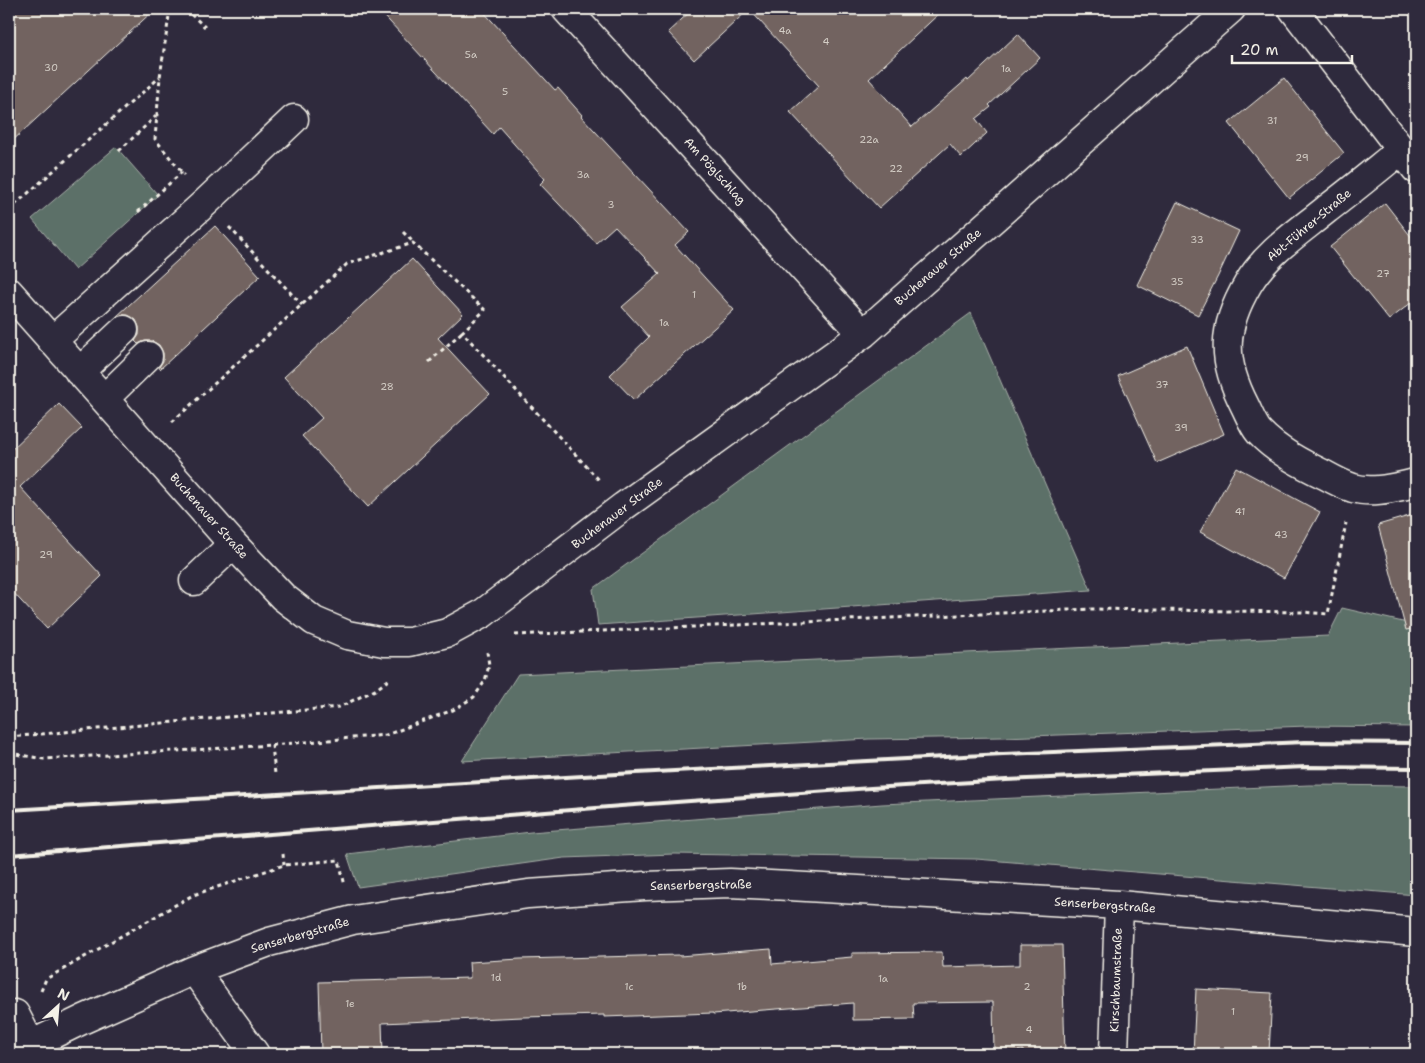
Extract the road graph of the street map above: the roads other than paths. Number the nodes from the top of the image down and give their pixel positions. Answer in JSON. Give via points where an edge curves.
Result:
{"nodes":[{"id":1,"x":566,"y":9,"type":"edge"},
{"id":2,"x":1231,"y":9,"type":"edge"},
{"id":3,"x":1292,"y":9,"type":"edge"},
{"id":4,"x":294,"y":119,"type":"dead end"},
{"id":5,"x":1408,"y":160,"type":"edge"},
{"id":6,"x":9,"y":292,"type":"edge"},
{"id":7,"x":124,"y":330,"type":"dead end"},
{"id":8,"x":863,"y":334,"type":"junction"},
{"id":9,"x":52,"y":341,"type":"junction"},
{"id":10,"x":148,"y":356,"type":"dead end"},
{"id":11,"x":79,"y":372,"type":"junction"},
{"id":12,"x":104,"y":399,"type":"junction"},
{"id":13,"x":1416,"y":483,"type":"edge"},
{"id":14,"x":233,"y":544,"type":"junction"},
{"id":15,"x":194,"y":580,"type":"dead end"},
{"id":16,"x":1119,"y":905,"type":"junction"},
{"id":17,"x":1416,"y":932,"type":"edge"},
{"id":18,"x":194,"y":970,"type":"junction"},
{"id":19,"x":15,"y":1014,"type":"dead end"},
{"id":20,"x":21,"y":1049,"type":"edge"},
{"id":21,"x":255,"y":1054,"type":"edge"},
{"id":22,"x":1114,"y":1054,"type":"edge"}],
"edges":[{"from":1,"to":8,"type":"street","name":"Am Pöglschlag"},
{"from":2,"to":8,"type":"street","name":"Buchenauer Straße"},
{"from":3,"to":5,"type":"street","name":"Abt-Führer-Straße"},
{"from":4,"to":9,"type":"street"},
{"from":5,"to":13,"type":"street","name":"Abt-Führer-Straße","via":[[1282,244],[1248,284],[1235,310],[1226,349],[1232,375],[1258,431],[1280,450],[1311,469],[1353,488],[1371,491]]},
{"from":6,"to":9,"type":"street","name":"Buchenauer Straße"},
{"from":7,"to":11,"type":"street"},
{"from":8,"to":14,"type":"street","name":"Buchenauer Straße","via":[[624,506],[483,625],[410,642],[384,642],[347,635],[314,621],[283,597]]},
{"from":9,"to":11,"type":"street","name":"Buchenauer Straße"},
{"from":10,"to":12,"type":"street"},
{"from":11,"to":12,"type":"street","name":"Buchenauer Straße"},
{"from":12,"to":14,"type":"street","name":"Buchenauer Straße"},
{"from":14,"to":15,"type":"street"},
{"from":16,"to":17,"type":"street","name":"Senserbergstraße"},
{"from":16,"to":18,"type":"street","name":"Senserbergstraße","via":[[730,883],[528,894],[353,920],[269,942]]},
{"from":16,"to":22,"type":"street","name":"Kirschbaumstraße"},
{"from":18,"to":20,"type":"street","name":"Senserbergstraße"},
{"from":18,"to":21,"type":"street"},
{"from":19,"to":20,"type":"street"}]}
